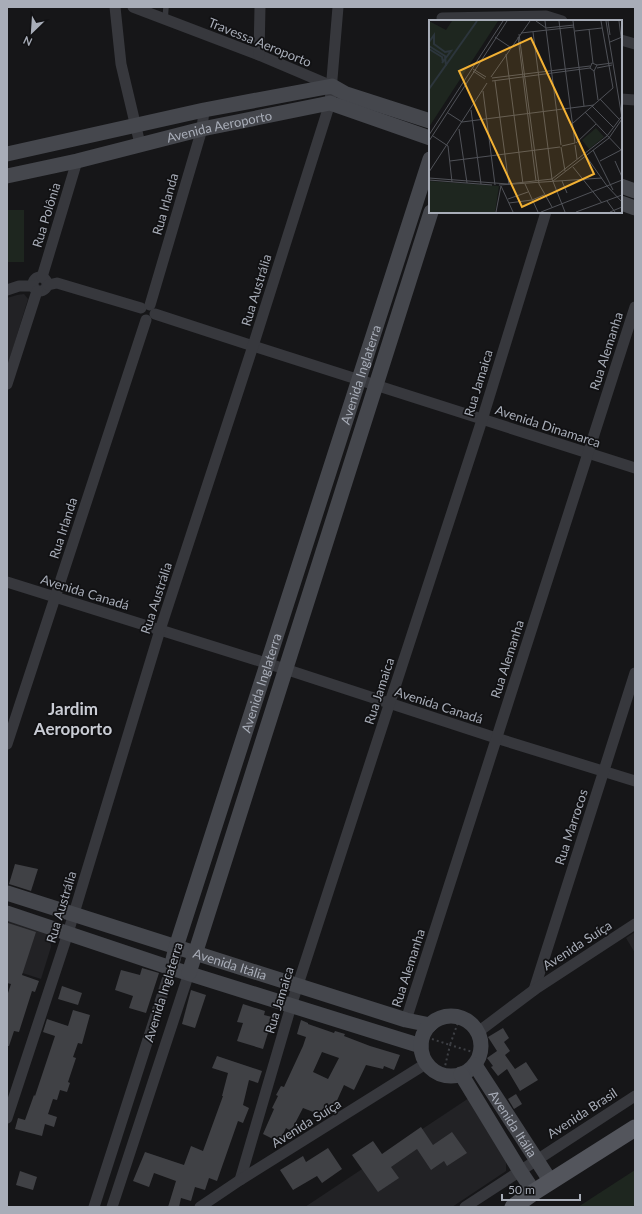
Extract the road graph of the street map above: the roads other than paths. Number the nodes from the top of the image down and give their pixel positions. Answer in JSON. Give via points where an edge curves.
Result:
{"nodes":[{"id":1,"x":115,"y":7,"type":"edge"},
{"id":2,"x":132,"y":7,"type":"edge"},
{"id":3,"x":166,"y":7,"type":"edge"},
{"id":4,"x":260,"y":7,"type":"edge"},
{"id":5,"x":338,"y":7,"type":"edge"},
{"id":6,"x":441,"y":15,"type":"edge"},
{"id":7,"x":546,"y":15,"type":"edge"},
{"id":8,"x":165,"y":20,"type":"junction"},
{"id":9,"x":559,"y":20,"type":"edge"},
{"id":10,"x":622,"y":40,"type":"edge"},
{"id":11,"x":635,"y":44,"type":"edge"},
{"id":12,"x":259,"y":55,"type":"junction"},
{"id":13,"x":332,"y":86,"type":"junction"},
{"id":14,"x":622,"y":99,"type":"edge"},
{"id":15,"x":635,"y":100,"type":"edge"},
{"id":16,"x":330,"y":104,"type":"junction"},
{"id":17,"x":204,"y":110,"type":"junction"},
{"id":18,"x":429,"y":121,"type":"edge"},
{"id":19,"x":136,"y":126,"type":"junction"},
{"id":20,"x":202,"y":129,"type":"junction"},
{"id":21,"x":429,"y":138,"type":"edge"},
{"id":22,"x":140,"y":144,"type":"junction"},
{"id":23,"x":7,"y":154,"type":"edge"},
{"id":24,"x":77,"y":161,"type":"junction"},
{"id":25,"x":429,"y":163,"type":"edge"},
{"id":26,"x":7,"y":176,"type":"edge"},
{"id":27,"x":622,"y":186,"type":"edge"},
{"id":28,"x":635,"y":190,"type":"edge"},
{"id":29,"x":622,"y":203,"type":"edge"},
{"id":30,"x":635,"y":208,"type":"edge"},
{"id":31,"x":431,"y":213,"type":"edge"},
{"id":32,"x":546,"y":213,"type":"edge"},
{"id":33,"x":45,"y":281,"type":"junction"},
{"id":34,"x":35,"y":288,"type":"junction"},
{"id":35,"x":7,"y":290,"type":"edge"},
{"id":36,"x":635,"y":307,"type":"edge"},
{"id":37,"x":149,"y":309,"type":"junction"},
{"id":38,"x":253,"y":346,"type":"junction"},
{"id":39,"x":359,"y":380,"type":"junction"},
{"id":40,"x":7,"y":384,"type":"edge"},
{"id":41,"x":376,"y":385,"type":"junction"},
{"id":42,"x":482,"y":420,"type":"junction"},
{"id":43,"x":587,"y":453,"type":"junction"},
{"id":44,"x":635,"y":468,"type":"edge"},
{"id":45,"x":7,"y":582,"type":"edge"},
{"id":46,"x":55,"y":597,"type":"junction"},
{"id":47,"x":160,"y":630,"type":"junction"},
{"id":48,"x":267,"y":664,"type":"junction"},
{"id":49,"x":285,"y":669,"type":"junction"},
{"id":50,"x":635,"y":673,"type":"edge"},
{"id":51,"x":389,"y":704,"type":"junction"},
{"id":52,"x":496,"y":738,"type":"junction"},
{"id":53,"x":7,"y":744,"type":"edge"},
{"id":54,"x":604,"y":771,"type":"junction"},
{"id":55,"x":635,"y":781,"type":"edge"},
{"id":56,"x":7,"y":893,"type":"edge"},
{"id":57,"x":7,"y":913,"type":"edge"},
{"id":58,"x":74,"y":914,"type":"junction"},
{"id":59,"x":635,"y":924,"type":"edge"},
{"id":60,"x":68,"y":933,"type":"junction"},
{"id":61,"x":176,"y":947,"type":"junction"},
{"id":62,"x":196,"y":953,"type":"junction"},
{"id":63,"x":171,"y":968,"type":"junction"},
{"id":64,"x":189,"y":973,"type":"junction"},
{"id":65,"x":298,"y":986,"type":"junction"},
{"id":66,"x":534,"y":990,"type":"junction"},
{"id":67,"x":292,"y":1006,"type":"junction"},
{"id":68,"x":406,"y":1020,"type":"junction"},
{"id":69,"x":478,"y":1032,"type":"junction"},
{"id":70,"x":425,"y":1036,"type":"junction"},
{"id":71,"x":478,"y":1060,"type":"junction"},
{"id":72,"x":427,"y":1063,"type":"junction"},
{"id":73,"x":461,"y":1074,"type":"junction"},
{"id":74,"x":635,"y":1096,"type":"edge"},
{"id":75,"x":7,"y":1118,"type":"edge"},
{"id":76,"x":635,"y":1128,"type":"edge"},
{"id":77,"x":536,"y":1160,"type":"junction"},
{"id":78,"x":520,"y":1172,"type":"junction"},
{"id":79,"x":240,"y":1180,"type":"junction"},
{"id":80,"x":550,"y":1182,"type":"junction"},
{"id":81,"x":534,"y":1192,"type":"junction"},
{"id":82,"x":94,"y":1207,"type":"edge"},
{"id":83,"x":112,"y":1207,"type":"edge"},
{"id":84,"x":200,"y":1207,"type":"edge"},
{"id":85,"x":465,"y":1207,"type":"edge"},
{"id":86,"x":513,"y":1207,"type":"edge"}],
"edges":[{"from":1,"to":19,"type":"street","via":[[121,64]]},
{"from":2,"to":8,"type":"street","name":"Travessa Aeroporto"},
{"from":3,"to":8,"type":"lane"},
{"from":4,"to":12,"type":"street"},
{"from":5,"to":13,"type":"street","name":"Rua Austrália"},
{"from":6,"to":7,"type":"street"},
{"from":7,"to":9,"type":"street"},
{"from":8,"to":12,"type":"street","name":"Travessa Aeroporto"},
{"from":10,"to":11,"type":"street"},
{"from":12,"to":13,"type":"street","name":"Travessa Aeroporto"},
{"from":13,"to":16,"type":"street","name":"Rua Austrália"},
{"from":13,"to":17,"type":"street","name":"Avenida Aeroporto"},
{"from":13,"to":18,"type":"street","via":[[346,94]]},
{"from":14,"to":15,"type":"street"},
{"from":16,"to":20,"type":"street","name":"Avenida Aeroporto"},
{"from":16,"to":21,"type":"street","name":"Avenida Aeroporto"},
{"from":16,"to":38,"type":"street","name":"Rua Austrália"},
{"from":17,"to":19,"type":"street","name":"Avenida Aeroporto"},
{"from":17,"to":20,"type":"street","name":"Rua Irlanda"},
{"from":19,"to":22,"type":"street"},
{"from":19,"to":23,"type":"street","name":"Avenida Aeroporto"},
{"from":20,"to":22,"type":"street","name":"Avenida Aeroporto"},
{"from":20,"to":37,"type":"street","name":"Rua Irlanda"},
{"from":22,"to":24,"type":"street","name":"Avenida Aeroporto"},
{"from":24,"to":26,"type":"street","name":"Avenida Aeroporto"},
{"from":24,"to":33,"type":"street","name":"Rua Polônia"},
{"from":25,"to":39,"type":"street","name":"Avenida Inglaterra"},
{"from":27,"to":28,"type":"street"},
{"from":29,"to":30,"type":"street"},
{"from":31,"to":41,"type":"street","name":"Avenida Inglaterra"},
{"from":32,"to":42,"type":"street","name":"Rua Jamaica"},
{"from":33,"to":34,"type":"street","via":[[45,289],[42,291]]},
{"from":33,"to":37,"type":"street","name":"Avenida Dinamarca"},
{"from":34,"to":35,"type":"street","via":[[19,286]]},
{"from":34,"to":40,"type":"street"},
{"from":36,"to":43,"type":"street","name":"Rua Alemanha"},
{"from":37,"to":38,"type":"street","name":"Avenida Dinamarca"},
{"from":37,"to":46,"type":"street","name":"Rua Irlanda","via":[[140,315],[146,320]]},
{"from":38,"to":39,"type":"street","name":"Avenida Dinamarca"},
{"from":38,"to":47,"type":"street","name":"Rua Austrália"},
{"from":39,"to":41,"type":"street","name":"Avenida Dinamarca"},
{"from":39,"to":48,"type":"street","name":"Avenida Inglaterra"},
{"from":41,"to":42,"type":"street","name":"Avenida Dinamarca"},
{"from":41,"to":49,"type":"street","name":"Avenida Inglaterra"},
{"from":42,"to":43,"type":"street","name":"Avenida Dinamarca"},
{"from":42,"to":51,"type":"street","name":"Rua Jamaica"},
{"from":43,"to":44,"type":"street","name":"Avenida Dinamarca"},
{"from":43,"to":52,"type":"street","name":"Rua Alemanha"},
{"from":45,"to":46,"type":"street","name":"Avenida Canadá"},
{"from":46,"to":47,"type":"street","name":"Avenida Canadá"},
{"from":46,"to":53,"type":"street","name":"Rua Irlanda"},
{"from":47,"to":48,"type":"street","name":"Avenida Canadá"},
{"from":47,"to":58,"type":"street","name":"Rua Austrália"},
{"from":48,"to":49,"type":"street","name":"Avenida Canadá"},
{"from":48,"to":61,"type":"street","name":"Avenida Inglaterra"},
{"from":49,"to":51,"type":"street","name":"Avenida Canadá"},
{"from":49,"to":62,"type":"street","name":"Avenida Inglaterra"},
{"from":50,"to":54,"type":"street","name":"Rua Marrocos"},
{"from":51,"to":52,"type":"street","name":"Avenida Canadá"},
{"from":51,"to":65,"type":"street","name":"Rua Jamaica"},
{"from":52,"to":54,"type":"street","name":"Avenida Canadá"},
{"from":52,"to":68,"type":"street","name":"Rua Alemanha"},
{"from":54,"to":55,"type":"street","name":"Avenida Canadá"},
{"from":54,"to":66,"type":"street","name":"Rua Marrocos"},
{"from":56,"to":58,"type":"street","name":"Avenida Itália"},
{"from":57,"to":60,"type":"street","name":"Avenida Itália"},
{"from":58,"to":60,"type":"street","name":"Rua Austrália"},
{"from":58,"to":61,"type":"street","name":"Avenida Itália"},
{"from":59,"to":66,"type":"street","name":"Avenida Suíça"},
{"from":60,"to":63,"type":"street","name":"Avenida Itália"},
{"from":60,"to":75,"type":"street","name":"Rua Austrália"},
{"from":61,"to":62,"type":"street","name":"Avenida Itália"},
{"from":61,"to":63,"type":"street","name":"Avenida Inglaterra"},
{"from":62,"to":64,"type":"street","name":"Avenida Inglaterra"},
{"from":62,"to":65,"type":"street","name":"Avenida Itália"},
{"from":63,"to":64,"type":"street","name":"Avenida Itália"},
{"from":63,"to":82,"type":"street","name":"Avenida Inglaterra"},
{"from":64,"to":67,"type":"street","name":"Avenida Itália"},
{"from":64,"to":83,"type":"street","name":"Avenida Inglaterra"},
{"from":65,"to":67,"type":"street","name":"Rua Jamaica"},
{"from":65,"to":68,"type":"street","name":"Avenida Itália"},
{"from":66,"to":69,"type":"street","name":"Avenida Suíça"},
{"from":67,"to":70,"type":"street","name":"Avenida Itália"},
{"from":67,"to":79,"type":"street","name":"Rua Jamaica"},
{"from":68,"to":70,"type":"street","name":"Avenida Itália"},
{"from":69,"to":70,"type":"street","via":[[462,1018],[453,1016],[437,1020]]},
{"from":69,"to":71,"type":"street","name":"Avenida Itália","via":[[481,1043]]},
{"from":70,"to":72,"type":"street","via":[[423,1055]]},
{"from":71,"to":73,"type":"street"},
{"from":71,"to":77,"type":"street","name":"Avenida Itália"},
{"from":72,"to":73,"type":"street","via":[[434,1071],[444,1075]]},
{"from":72,"to":79,"type":"street","name":"Avenida Suíça"},
{"from":73,"to":78,"type":"street","name":"Avenida Itália"},
{"from":74,"to":77,"type":"street","name":"Avenida Brasil"},
{"from":76,"to":80,"type":"main road"},
{"from":77,"to":78,"type":"street","name":"Avenida Brasil"},
{"from":77,"to":80,"type":"street","name":"Avenida Itália"},
{"from":78,"to":81,"type":"street","name":"Avenida Itália"},
{"from":78,"to":85,"type":"street","name":"Avenida Brasil"},
{"from":79,"to":84,"type":"street","name":"Avenida Suíça"},
{"from":80,"to":81,"type":"main road"},
{"from":81,"to":86,"type":"main road"}]}
